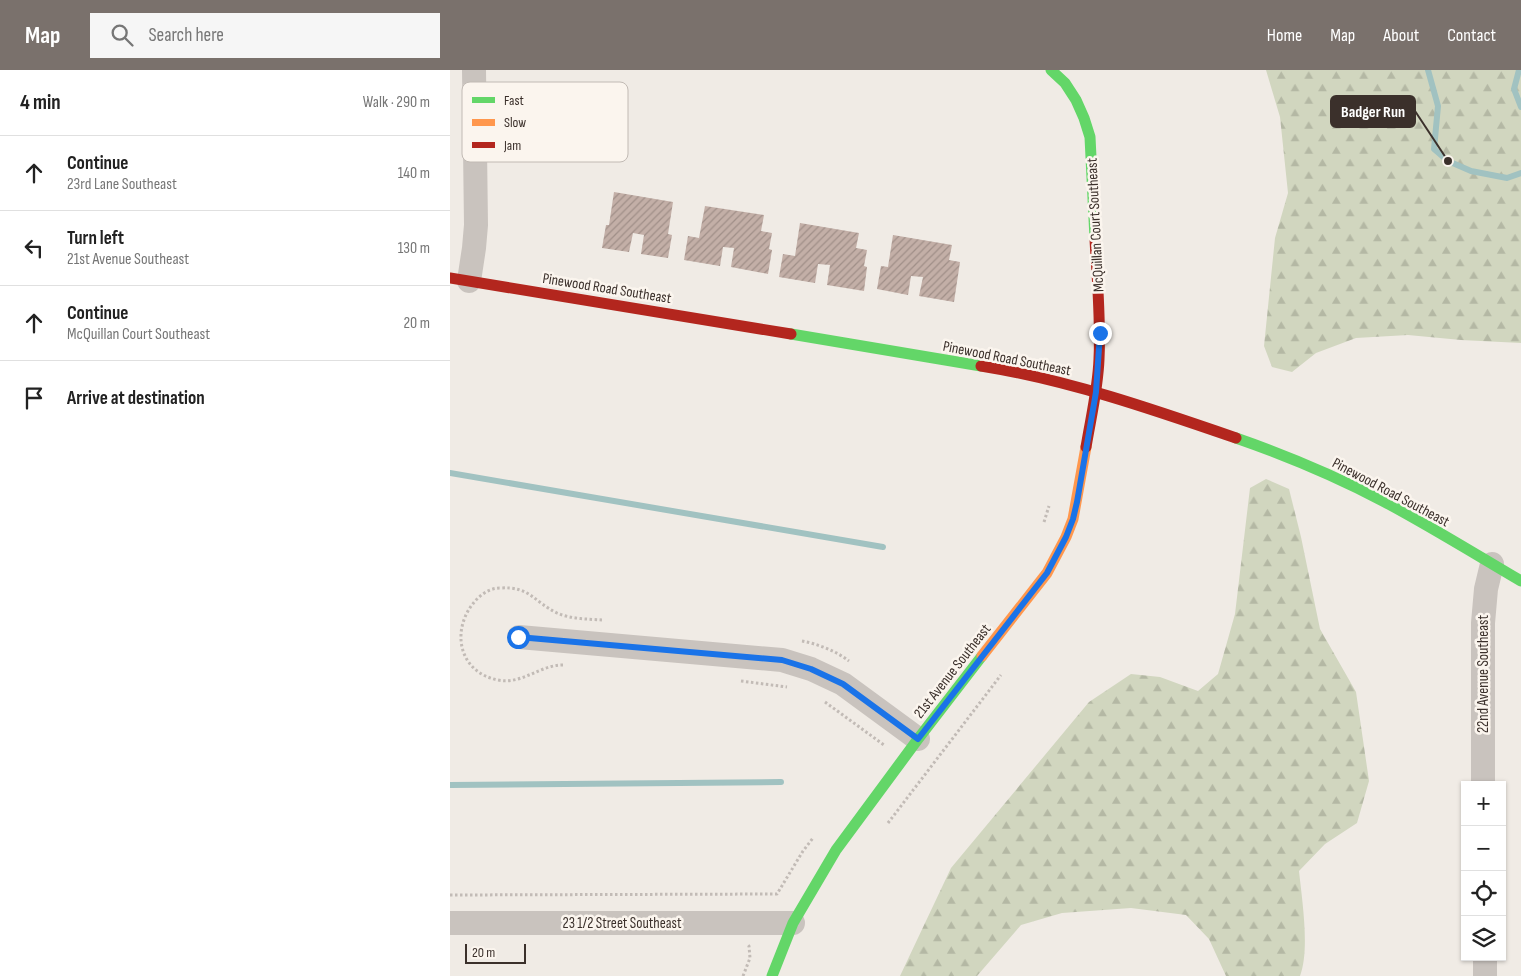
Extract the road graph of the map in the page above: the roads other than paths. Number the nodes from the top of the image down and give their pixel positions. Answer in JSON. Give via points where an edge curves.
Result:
{"nodes":[{"id":1,"x":1051,"y":70,"type":"edge"},
{"id":2,"x":475,"y":162,"type":"edge"},
{"id":3,"x":460,"y":280,"type":"edge"},
{"id":4,"x":1096,"y":392,"type":"junction"},
{"id":5,"x":1492,"y":564,"type":"junction"},
{"id":6,"x":1521,"y":581,"type":"edge"},
{"id":7,"x":518,"y":637,"type":"dead end"},
{"id":8,"x":918,"y":739,"type":"junction"},
{"id":9,"x":1483,"y":781,"type":"edge"},
{"id":10,"x":450,"y":923,"type":"edge"},
{"id":11,"x":793,"y":923,"type":"junction"},
{"id":12,"x":1484,"y":961,"type":"edge"},
{"id":13,"x":772,"y":976,"type":"edge"},
{"id":14,"x":1485,"y":976,"type":"edge"}],
"edges":[{"from":1,"to":4,"type":"street","name":"McQuillan Court Southeast","via":[[1074,95],[1090,137],[1099,310]]},
{"from":2,"to":3,"type":"street","via":[[474,248]]},
{"from":3,"to":4,"type":"street","name":"Pinewood Road Southeast","via":[[993,368]]},
{"from":4,"to":5,"type":"street","name":"Pinewood Road Southeast","via":[[1260,446],[1312,467],[1383,501]]},
{"from":4,"to":8,"type":"street","name":"21st Avenue Southeast","via":[[1073,519],[1057,555],[1047,573]]},
{"from":5,"to":6,"type":"street","name":"Pinewood Road Southeast"},
{"from":5,"to":9,"type":"street","name":"22nd Avenue Southeast","via":[[1483,623]]},
{"from":7,"to":8,"type":"street","via":[[782,660],[843,684]]},
{"from":8,"to":11,"type":"street","name":"21st Avenue Southeast","via":[[836,850]]},
{"from":10,"to":11,"type":"street","name":"23 1/2 Street Southeast"},
{"from":11,"to":13,"type":"street","name":"21st Avenue Southeast"},
{"from":12,"to":14,"type":"street"}]}
